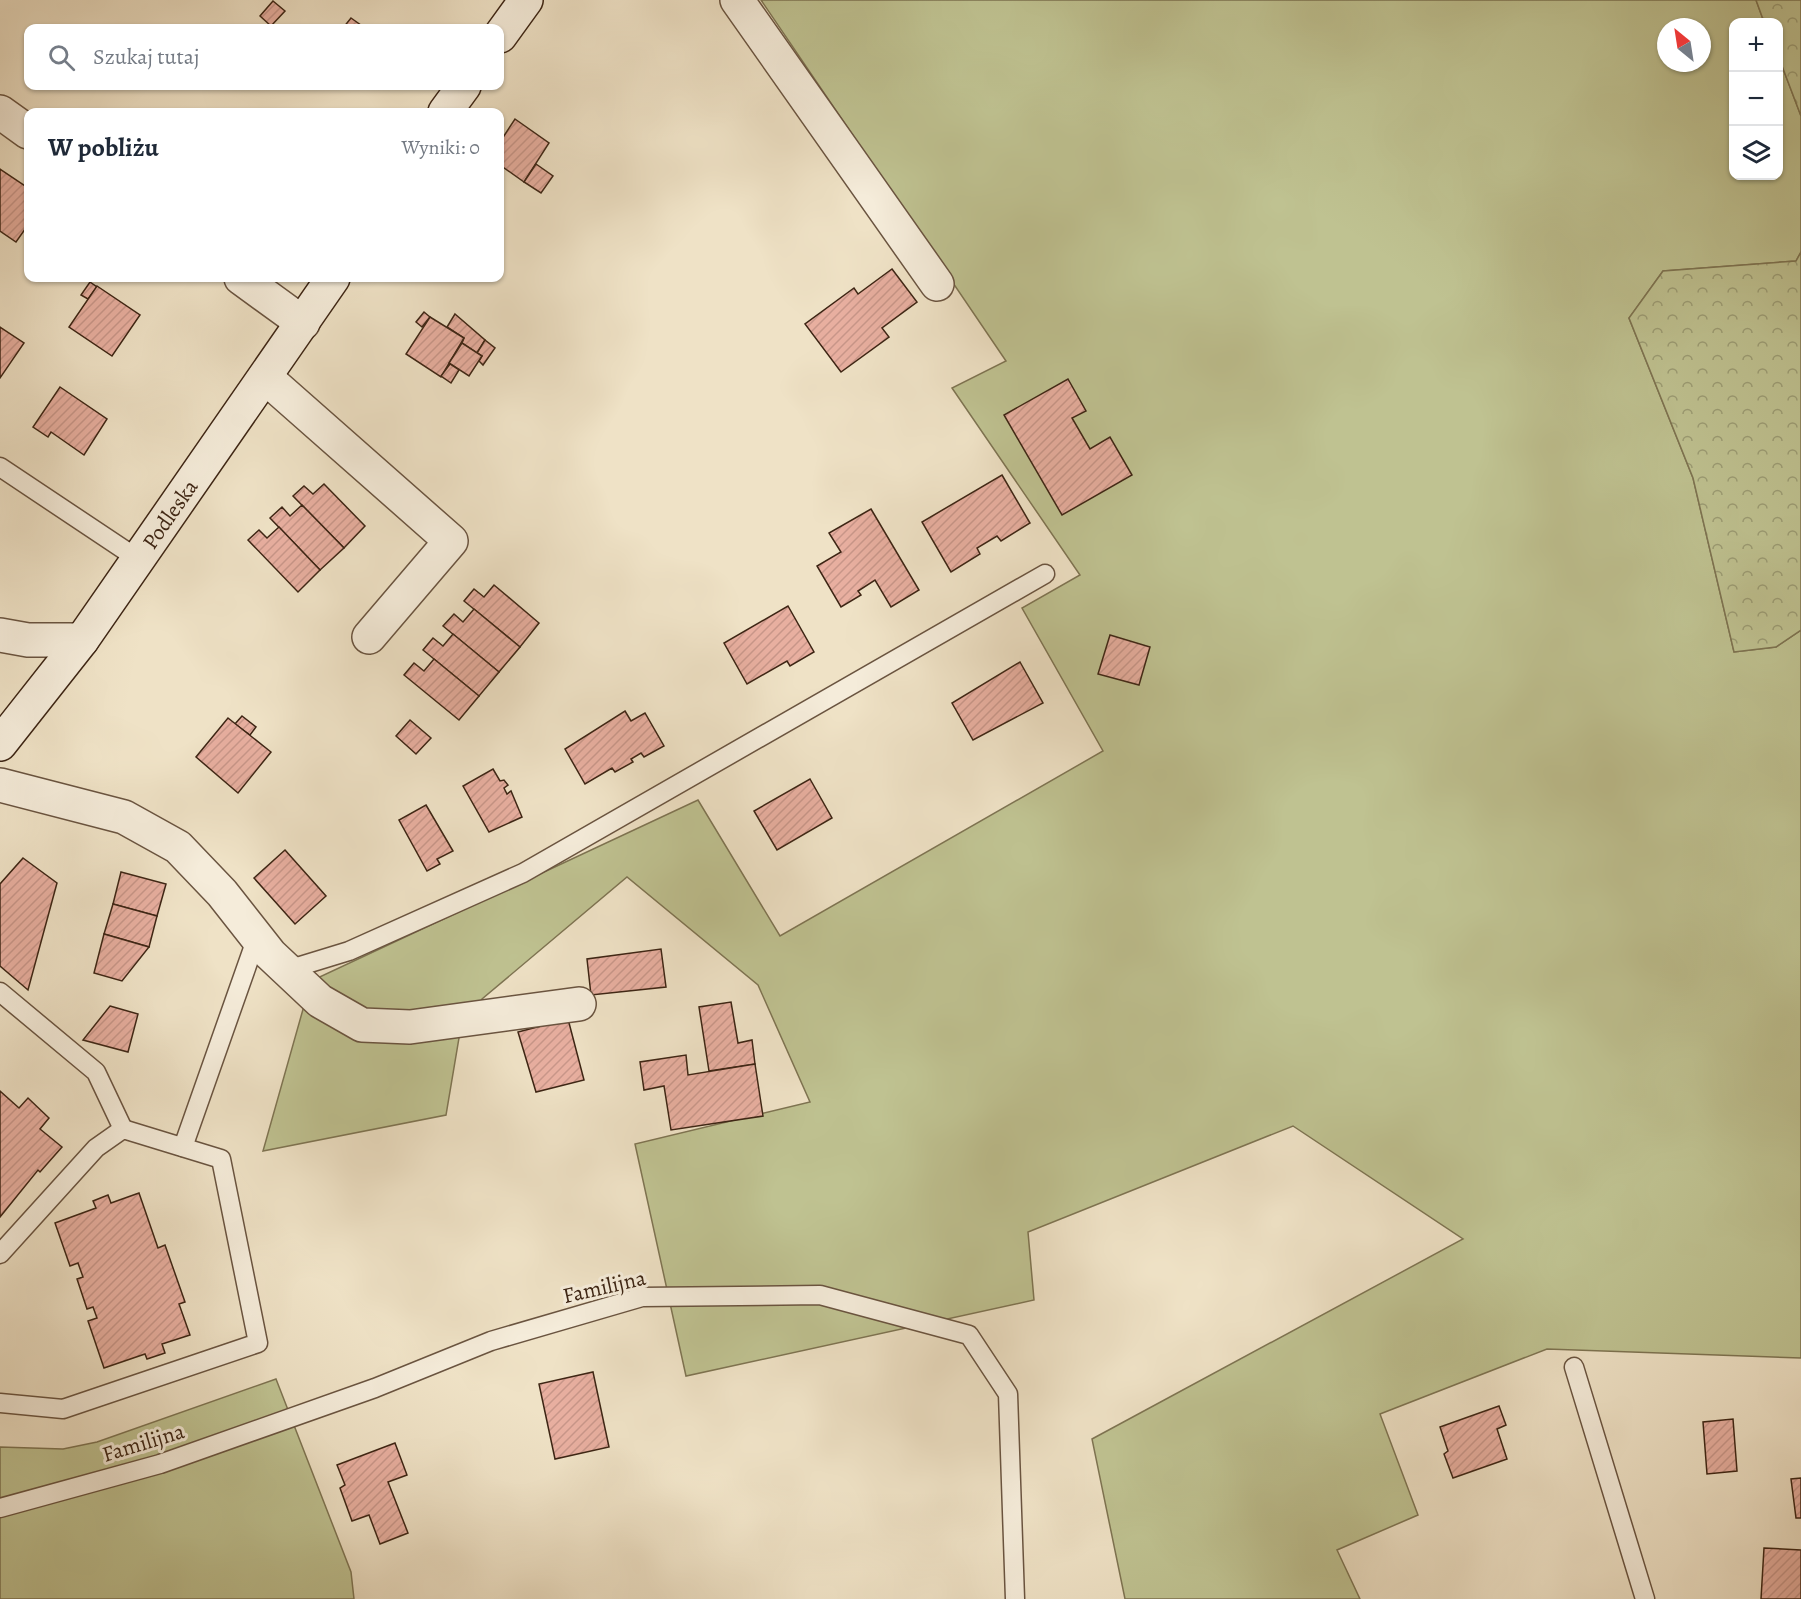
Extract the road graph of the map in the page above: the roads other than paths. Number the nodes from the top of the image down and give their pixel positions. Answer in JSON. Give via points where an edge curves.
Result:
{"nodes":[{"id":1,"x":526,"y":0,"type":"edge"},
{"id":2,"x":737,"y":0,"type":"edge"},
{"id":3,"x":504,"y":30,"type":"edge"},
{"id":4,"x":461,"y":90,"type":"edge"},
{"id":5,"x":448,"y":108,"type":"edge"},
{"id":6,"x":0,"y":112,"type":"edge"},
{"id":7,"x":24,"y":129,"type":"edge"},
{"id":8,"x":247,"y":282,"type":"edge"},
{"id":9,"x":330,"y":282,"type":"edge"},
{"id":10,"x":937,"y":284,"type":"dead end"},
{"id":11,"x":303,"y":323,"type":"junction"},
{"id":12,"x":265,"y":377,"type":"junction"},
{"id":13,"x":0,"y":467,"type":"edge"},
{"id":14,"x":138,"y":559,"type":"junction"},
{"id":15,"x":1045,"y":574,"type":"dead end"},
{"id":16,"x":0,"y":635,"type":"edge"},
{"id":17,"x":369,"y":637,"type":"dead end"},
{"id":18,"x":82,"y":640,"type":"junction"},
{"id":19,"x":0,"y":744,"type":"edge"},
{"id":20,"x":0,"y":785,"type":"edge"},
{"id":21,"x":257,"y":937,"type":"junction"},
{"id":22,"x":287,"y":970,"type":"junction"},
{"id":23,"x":0,"y":992,"type":"edge"},
{"id":24,"x":579,"y":1004,"type":"dead end"},
{"id":25,"x":123,"y":1129,"type":"junction"},
{"id":26,"x":183,"y":1147,"type":"junction"},
{"id":27,"x":0,"y":1254,"type":"edge"},
{"id":28,"x":1574,"y":1367,"type":"dead end"},
{"id":29,"x":0,"y":1403,"type":"edge"},
{"id":30,"x":0,"y":1508,"type":"edge"},
{"id":31,"x":1015,"y":1599,"type":"edge"},
{"id":32,"x":1645,"y":1599,"type":"edge"}],
"edges":[{"from":1,"to":3,"type":"street"},
{"from":2,"to":10,"type":"street"},
{"from":4,"to":5,"type":"street"},
{"from":6,"to":7,"type":"street"},
{"from":8,"to":11,"type":"street"},
{"from":9,"to":11,"type":"street","name":"Podleska"},
{"from":11,"to":12,"type":"street","name":"Podleska"},
{"from":12,"to":14,"type":"street","name":"Podleska"},
{"from":12,"to":17,"type":"street","via":[[451,541]]},
{"from":13,"to":14,"type":"lane"},
{"from":14,"to":18,"type":"street","name":"Podleska"},
{"from":15,"to":22,"type":"lane","via":[[523,873],[349,951]]},
{"from":16,"to":18,"type":"street","via":[[28,640]]},
{"from":18,"to":19,"type":"street","name":"Podleska"},
{"from":20,"to":21,"type":"street","via":[[124,816],[178,847]]},
{"from":21,"to":22,"type":"street"},
{"from":21,"to":26,"type":"lane"},
{"from":22,"to":24,"type":"street","via":[[320,1001],[362,1025],[410,1027]]},
{"from":23,"to":25,"type":"lane","via":[[96,1072]]},
{"from":25,"to":26,"type":"lane"},
{"from":25,"to":27,"type":"lane","via":[[96,1148]]},
{"from":26,"to":29,"type":"lane","via":[[221,1159],[258,1343],[63,1409]]},
{"from":28,"to":32,"type":"lane"},
{"from":30,"to":31,"type":"lane","name":"Familijna","via":[[160,1464],[375,1388],[491,1341],[642,1298],[820,1295],[969,1335],[1008,1394]]}]}
